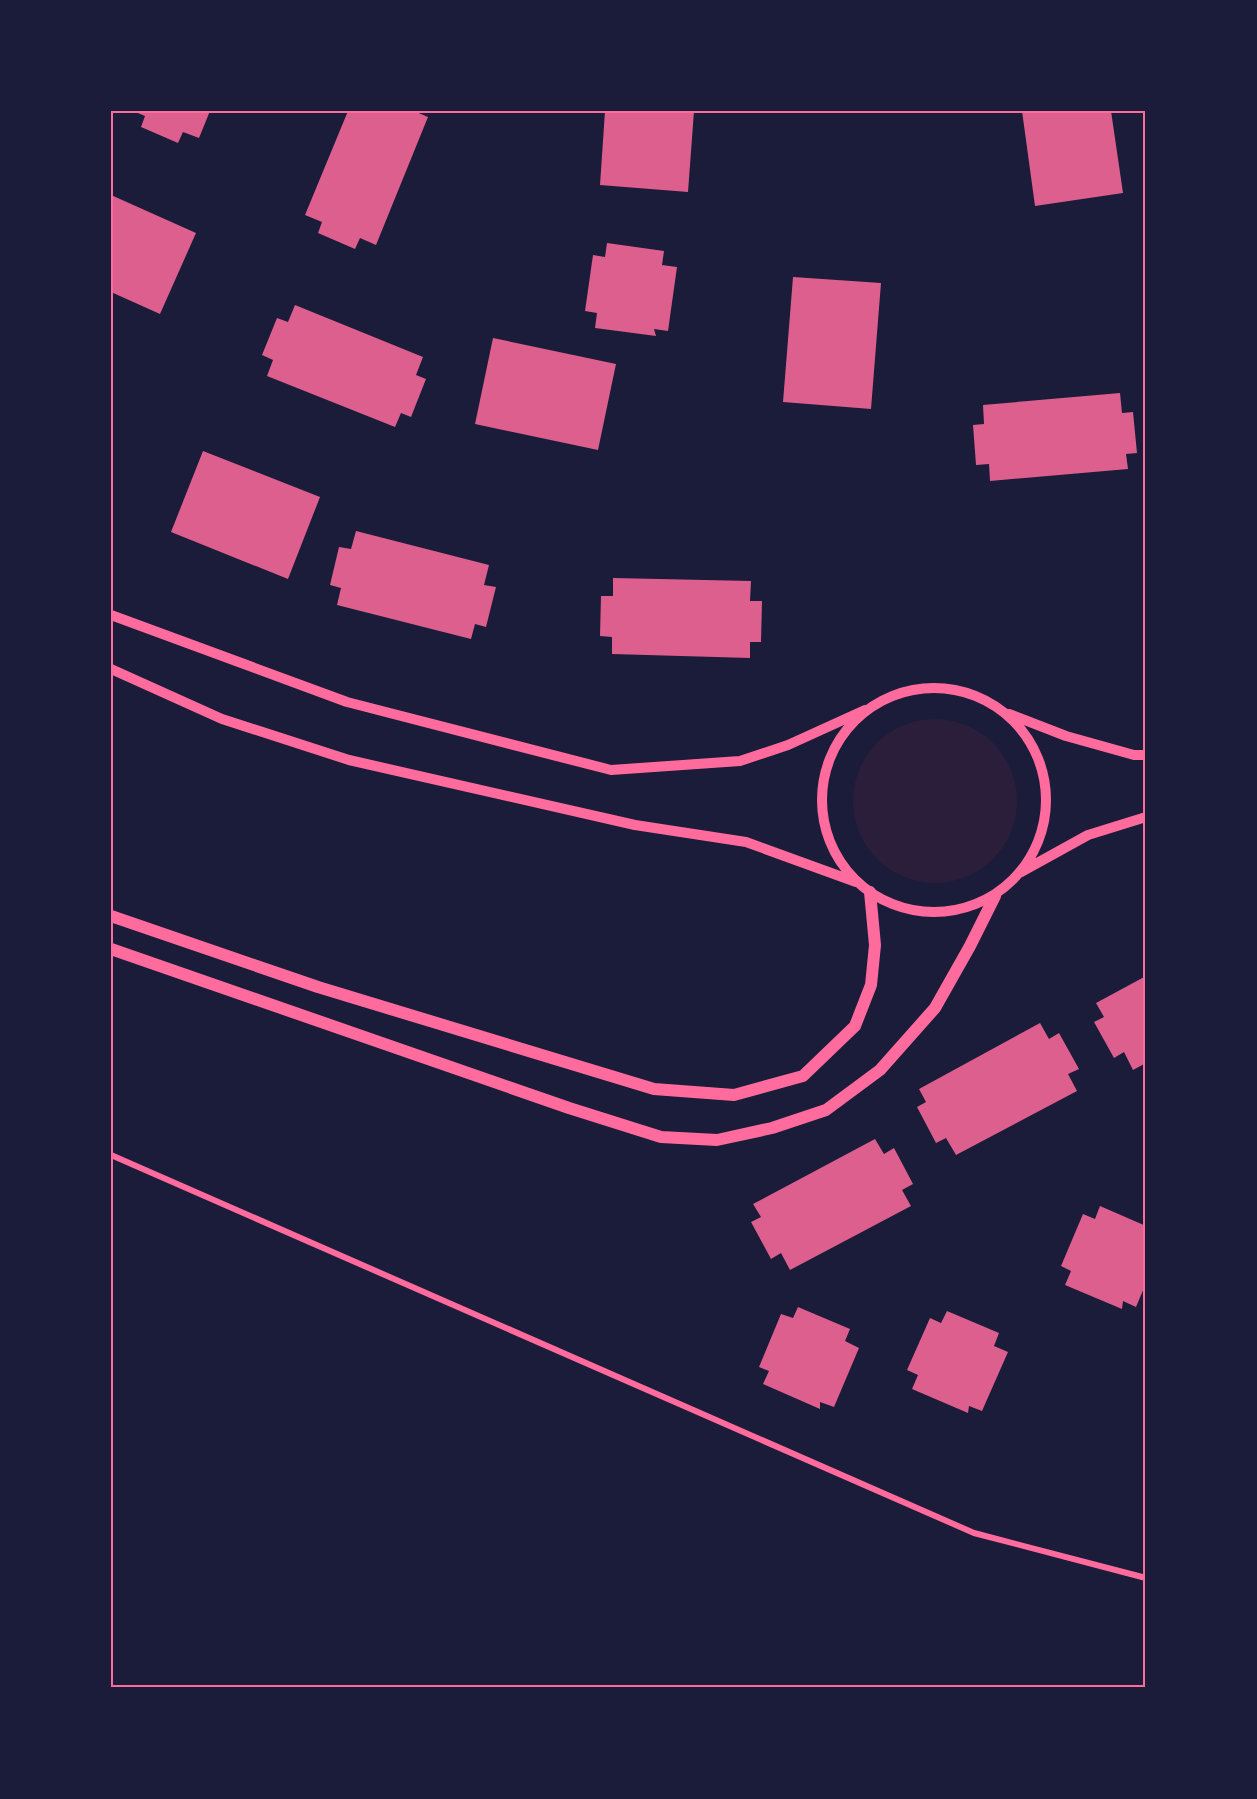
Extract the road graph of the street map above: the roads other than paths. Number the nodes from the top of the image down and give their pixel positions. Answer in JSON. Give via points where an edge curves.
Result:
{"nodes":[{"id":1,"x":111,"y":615,"type":"edge"},
{"id":2,"x":111,"y":669,"type":"edge"},
{"id":3,"x":865,"y":710,"type":"junction"},
{"id":4,"x":1005,"y":713,"type":"junction"},
{"id":5,"x":1146,"y":755,"type":"edge"},
{"id":6,"x":1146,"y":817,"type":"edge"},
{"id":7,"x":1021,"y":872,"type":"junction"},
{"id":8,"x":856,"y":882,"type":"junction"},
{"id":9,"x":870,"y":892,"type":"junction"},
{"id":10,"x":995,"y":896,"type":"junction"},
{"id":11,"x":111,"y":916,"type":"edge"},
{"id":12,"x":111,"y":949,"type":"edge"},
{"id":13,"x":111,"y":1155,"type":"edge"},
{"id":14,"x":1146,"y":1578,"type":"edge"}],
"edges":[{"from":1,"to":3,"type":"street","via":[[347,702],[611,770],[740,761],[788,745]]},
{"from":2,"to":8,"type":"street","via":[[222,719],[349,760],[635,825],[746,842]]},
{"from":3,"to":4,"type":"street","via":[[901,692],[940,687],[975,695]]},
{"from":3,"to":8,"type":"street","via":[[839,738],[823,774],[821,813],[832,851]]},
{"from":4,"to":5,"type":"street","via":[[1066,736]]},
{"from":4,"to":7,"type":"street","via":[[1029,740],[1043,772],[1047,807],[1039,842]]},
{"from":6,"to":7,"type":"street","via":[[1088,835]]},
{"from":7,"to":10,"type":"street"},
{"from":8,"to":9,"type":"street"},
{"from":9,"to":10,"type":"street","via":[[889,904],[927,913],[962,910]]},
{"from":9,"to":11,"type":"main road","via":[[875,945],[872,985],[855,1026],[803,1076],[734,1095],[654,1089],[318,987]]},
{"from":10,"to":12,"type":"main road","via":[[935,1008],[880,1070],[826,1110],[772,1128],[717,1140],[662,1137],[610,1121]]},
{"from":13,"to":14,"type":"street","via":[[974,1533]]}]}
